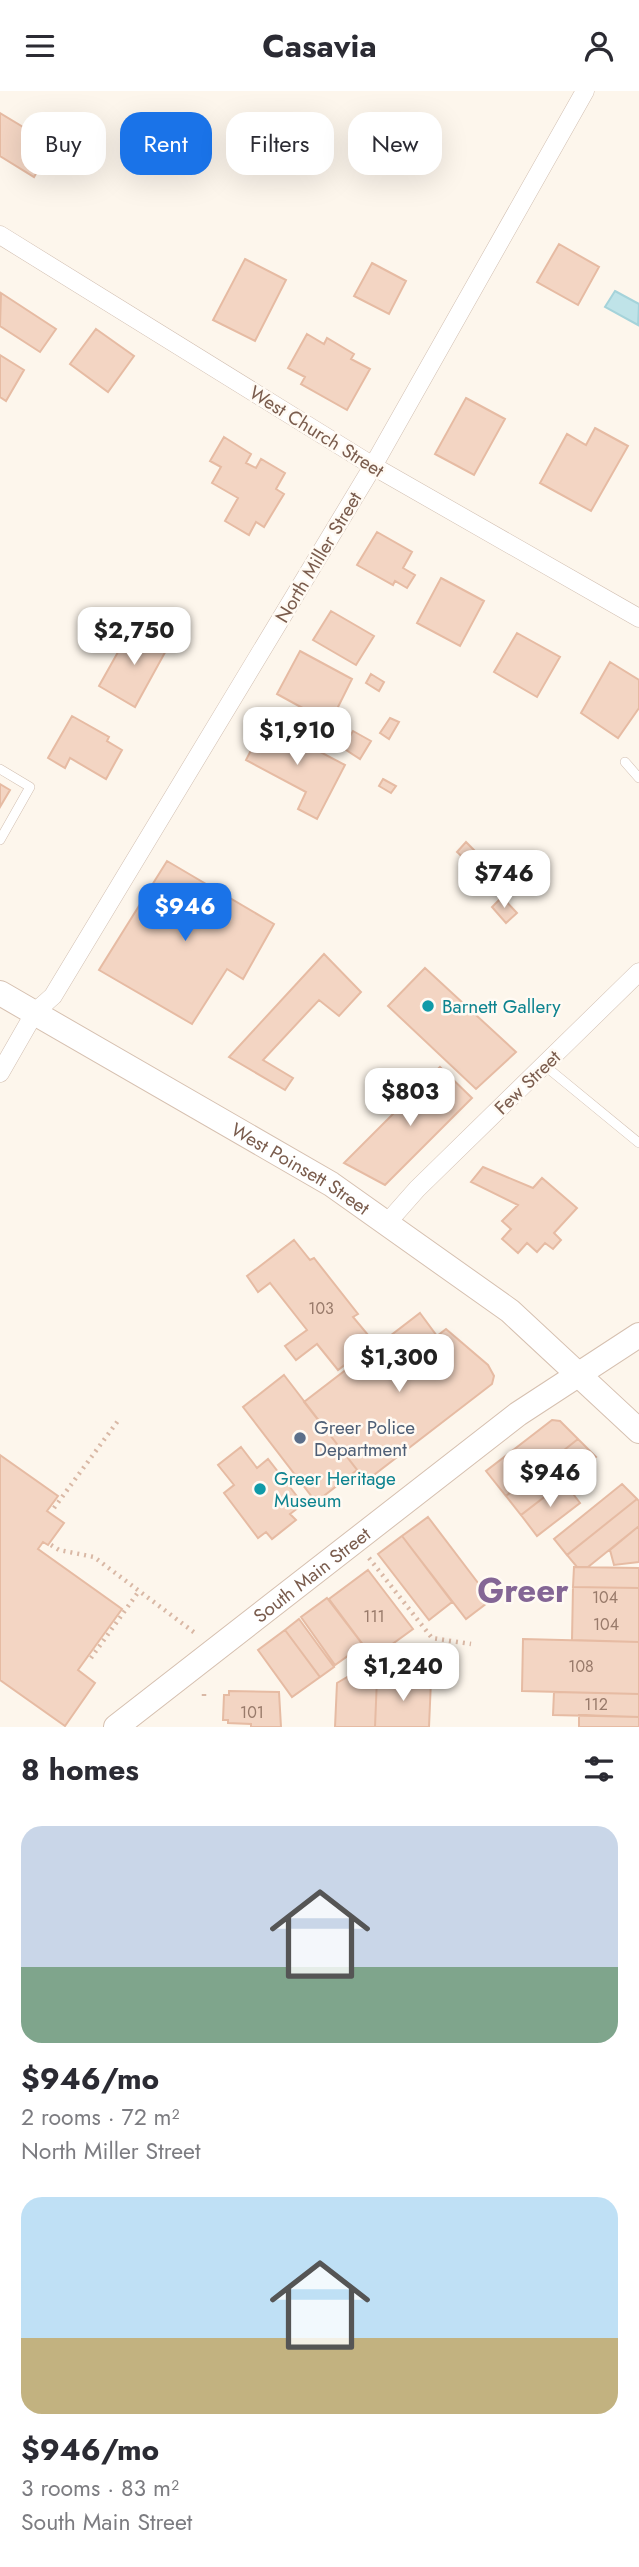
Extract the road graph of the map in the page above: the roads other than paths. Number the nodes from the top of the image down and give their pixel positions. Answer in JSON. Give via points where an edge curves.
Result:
{"nodes":[{"id":1,"x":585,"y":91,"type":"edge"},
{"id":2,"x":0,"y":235,"type":"edge"},
{"id":3,"x":373,"y":466,"type":"junction"},
{"id":4,"x":639,"y":618,"type":"edge"},
{"id":5,"x":625,"y":762,"type":"dead end"},
{"id":6,"x":0,"y":769,"type":"edge"},
{"id":7,"x":639,"y":778,"type":"edge"},
{"id":8,"x":0,"y":840,"type":"edge"},
{"id":9,"x":639,"y":972,"type":"edge"},
{"id":10,"x":0,"y":993,"type":"edge"},
{"id":11,"x":35,"y":1011,"type":"junction"},
{"id":12,"x":544,"y":1065,"type":"junction"},
{"id":13,"x":0,"y":1073,"type":"edge"},
{"id":14,"x":639,"y":1143,"type":"edge"},
{"id":15,"x":387,"y":1223,"type":"junction"},
{"id":16,"x":639,"y":1335,"type":"edge"},
{"id":17,"x":579,"y":1375,"type":"junction"},
{"id":18,"x":639,"y":1431,"type":"edge"},
{"id":19,"x":126,"y":1724,"type":"edge"}],
"edges":[{"from":1,"to":3,"type":"street","name":"North Miller Street"},
{"from":2,"to":3,"type":"street","name":"West Church Street"},
{"from":3,"to":4,"type":"street","name":"West Church Street"},
{"from":3,"to":11,"type":"street","name":"North Miller Street","via":[[53,996]]},
{"from":5,"to":7,"type":"lane"},
{"from":6,"to":8,"type":"lane","via":[[30,786]]},
{"from":9,"to":12,"type":"street","name":"Few Street"},
{"from":10,"to":11,"type":"main road","name":"West Poinsett Street"},
{"from":11,"to":13,"type":"street","name":"North Miller Street"},
{"from":11,"to":15,"type":"main road","name":"West Poinsett Street","via":[[331,1184]]},
{"from":12,"to":14,"type":"lane"},
{"from":12,"to":15,"type":"street","name":"Few Street"},
{"from":15,"to":17,"type":"main road","name":"West Poinsett Street","via":[[510,1311]]},
{"from":16,"to":17,"type":"main road","name":"South Main Street"},
{"from":17,"to":18,"type":"main road","name":"West Poinsett Street"},
{"from":17,"to":19,"type":"main road","name":"South Main Street","via":[[518,1414]]}]}
